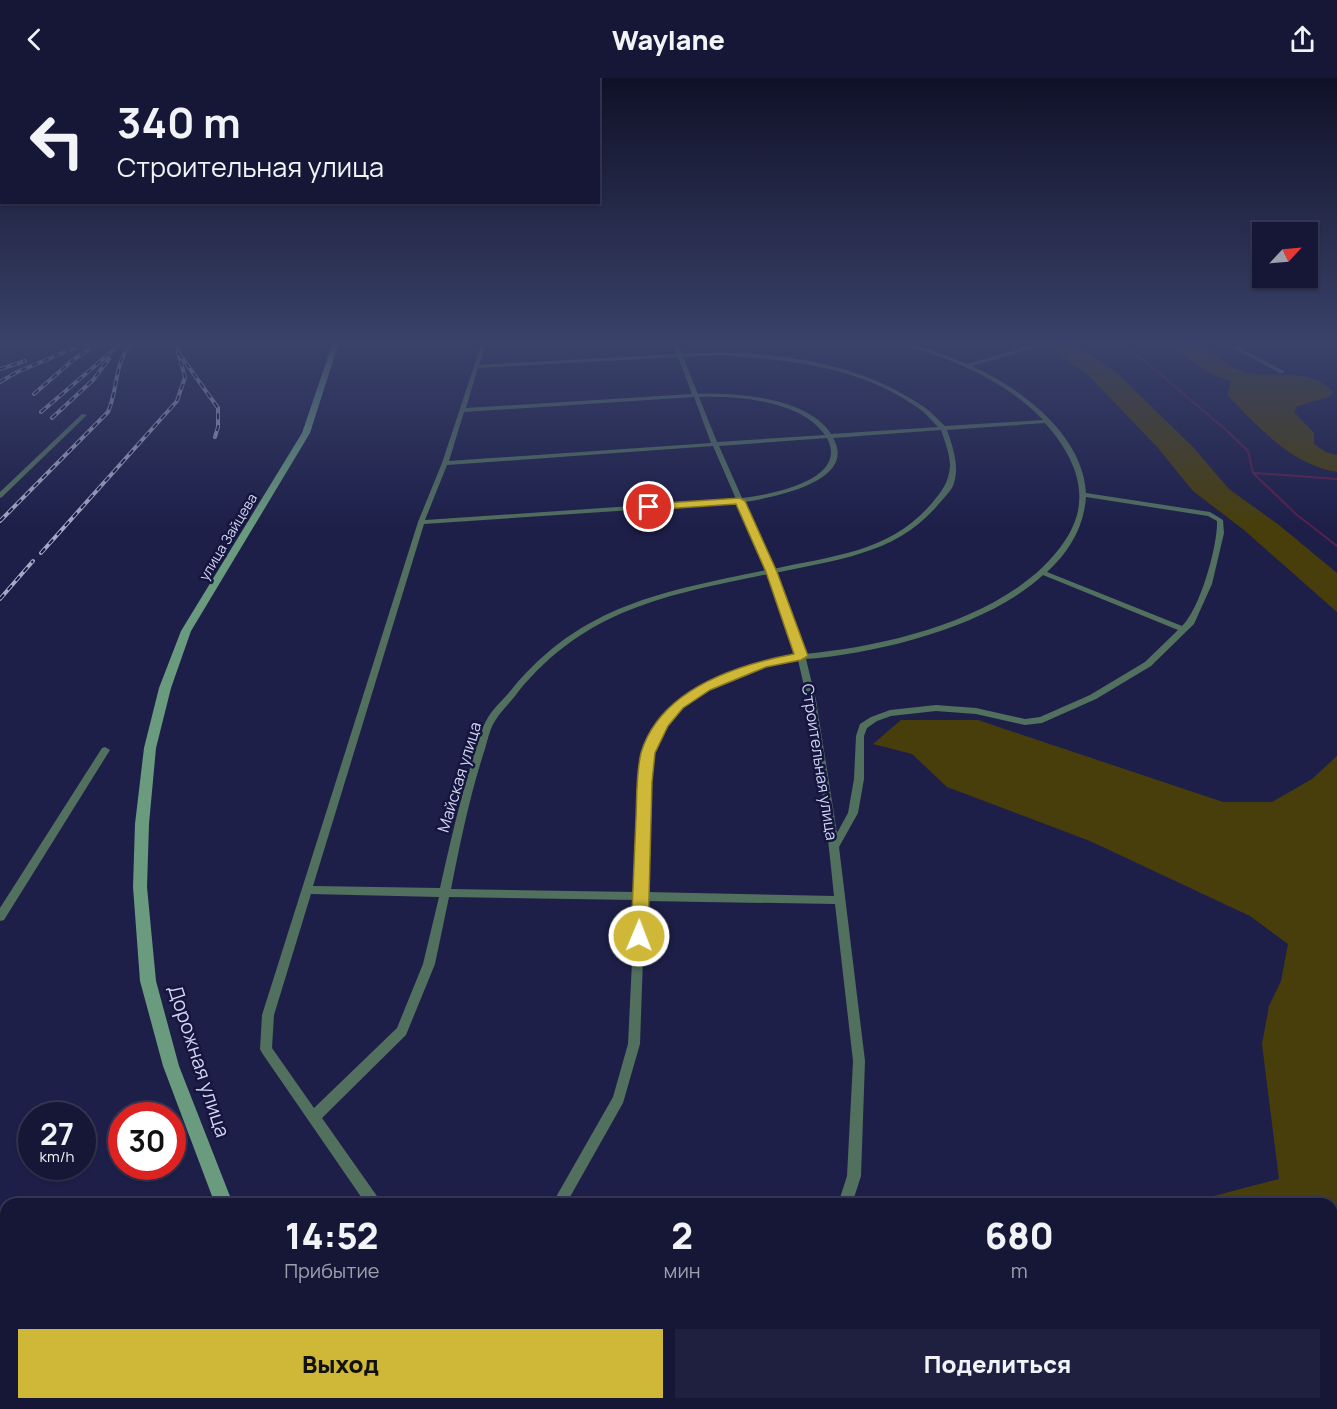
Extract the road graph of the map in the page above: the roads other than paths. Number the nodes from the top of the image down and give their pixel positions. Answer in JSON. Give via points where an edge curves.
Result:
{"nodes":[{"id":1,"x":316,"y":404,"type":"edge"},
{"id":2,"x":464,"y":404,"type":"edge"},
{"id":3,"x":561,"y":404,"type":"edge"},
{"id":4,"x":701,"y":404,"type":"edge"},
{"id":5,"x":778,"y":404,"type":"edge"},
{"id":6,"x":916,"y":404,"type":"edge"},
{"id":7,"x":1028,"y":404,"type":"edge"},
{"id":8,"x":462,"y":410,"type":"junction"},
{"id":9,"x":84,"y":416,"type":"dead end"},
{"id":10,"x":1048,"y":421,"type":"junction"},
{"id":11,"x":944,"y":429,"type":"junction"},
{"id":12,"x":829,"y":436,"type":"junction"},
{"id":13,"x":715,"y":444,"type":"junction"},
{"id":14,"x":446,"y":462,"type":"junction"},
{"id":15,"x":1083,"y":495,"type":"junction"},
{"id":16,"x":0,"y":496,"type":"edge"},
{"id":17,"x":740,"y":501,"type":"junction"},
{"id":18,"x":421,"y":522,"type":"junction"},
{"id":19,"x":771,"y":572,"type":"junction"},
{"id":20,"x":1044,"y":573,"type":"junction"},
{"id":21,"x":1183,"y":629,"type":"junction"},
{"id":22,"x":801,"y":656,"type":"junction"},
{"id":23,"x":150,"y":748,"type":"joint"},
{"id":24,"x":105,"y":750,"type":"dead end"},
{"id":25,"x":834,"y":847,"type":"junction"},
{"id":26,"x":308,"y":890,"type":"junction"},
{"id":27,"x":443,"y":891,"type":"junction"},
{"id":28,"x":640,"y":895,"type":"junction"},
{"id":29,"x":838,"y":900,"type":"junction"},
{"id":30,"x":0,"y":917,"type":"edge"},
{"id":31,"x":313,"y":1118,"type":"junction"},
{"id":32,"x":222,"y":1198,"type":"edge"},
{"id":33,"x":370,"y":1198,"type":"edge"},
{"id":34,"x":562,"y":1198,"type":"edge"},
{"id":35,"x":846,"y":1198,"type":"edge"}],
"edges":[{"from":1,"to":23,"type":"street","name":"улица Зайцева","via":[[306,433],[186,631],[165,688]]},
{"from":2,"to":8,"type":"street"},
{"from":3,"to":8,"type":"street"},
{"from":4,"to":13,"type":"street","name":"Строительная улица"},
{"from":5,"to":12,"type":"street","via":[[809,416]]},
{"from":6,"to":11,"type":"street"},
{"from":7,"to":10,"type":"street"},
{"from":8,"to":14,"type":"street"},
{"from":9,"to":16,"type":"street"},
{"from":10,"to":11,"type":"street"},
{"from":10,"to":15,"type":"street","via":[[1080,470]]},
{"from":11,"to":12,"type":"street"},
{"from":11,"to":19,"type":"street","name":"Майская улица","via":[[953,467],[949,487],[912,527],[884,544],[854,554]]},
{"from":12,"to":13,"type":"street"},
{"from":12,"to":17,"type":"street","via":[[834,459],[822,475],[794,489]]},
{"from":13,"to":14,"type":"street"},
{"from":13,"to":17,"type":"street","name":"Строительная улица"},
{"from":14,"to":18,"type":"street"},
{"from":15,"to":20,"type":"street","via":[[1080,520],[1069,542]]},
{"from":15,"to":21,"type":"street","via":[[1210,513],[1220,520],[1221,533],[1208,584],[1191,622]]},
{"from":17,"to":18,"type":"street"},
{"from":17,"to":19,"type":"street","name":"Строительная улица"},
{"from":18,"to":26,"type":"street"},
{"from":19,"to":22,"type":"street","name":"Строительная улица"},
{"from":19,"to":27,"type":"street","name":"Майская улица","via":[[644,601],[575,635],[547,656],[490,721],[467,791]]},
{"from":20,"to":21,"type":"street"},
{"from":20,"to":22,"type":"street","via":[[1005,599],[931,631],[871,646]]},
{"from":21,"to":25,"type":"street","via":[[1148,663],[1093,697],[1042,720],[1025,722],[976,711],[936,708],[890,713],[874,719],[863,726],[853,813]]},
{"from":22,"to":25,"type":"street","name":"Строительная улица","via":[[812,700]]},
{"from":22,"to":28,"type":"street","via":[[763,663],[706,687],[678,705],[662,724],[648,753]]},
{"from":23,"to":32,"type":"street","name":"Дорожная улица","via":[[140,887],[148,981],[171,1066]]},
{"from":24,"to":30,"type":"street"},
{"from":25,"to":29,"type":"street","name":"Строительная улица"},
{"from":26,"to":27,"type":"street"},
{"from":26,"to":31,"type":"street","via":[[268,1015],[266,1049]]},
{"from":27,"to":28,"type":"street"},
{"from":27,"to":31,"type":"street","name":"Майская улица","via":[[429,964],[402,1031]]},
{"from":28,"to":29,"type":"street"},
{"from":28,"to":34,"type":"street","via":[[634,1044],[619,1099]]},
{"from":29,"to":35,"type":"street","name":"Строительная улица","via":[[859,1061],[854,1176]]},
{"from":31,"to":33,"type":"street"}]}
